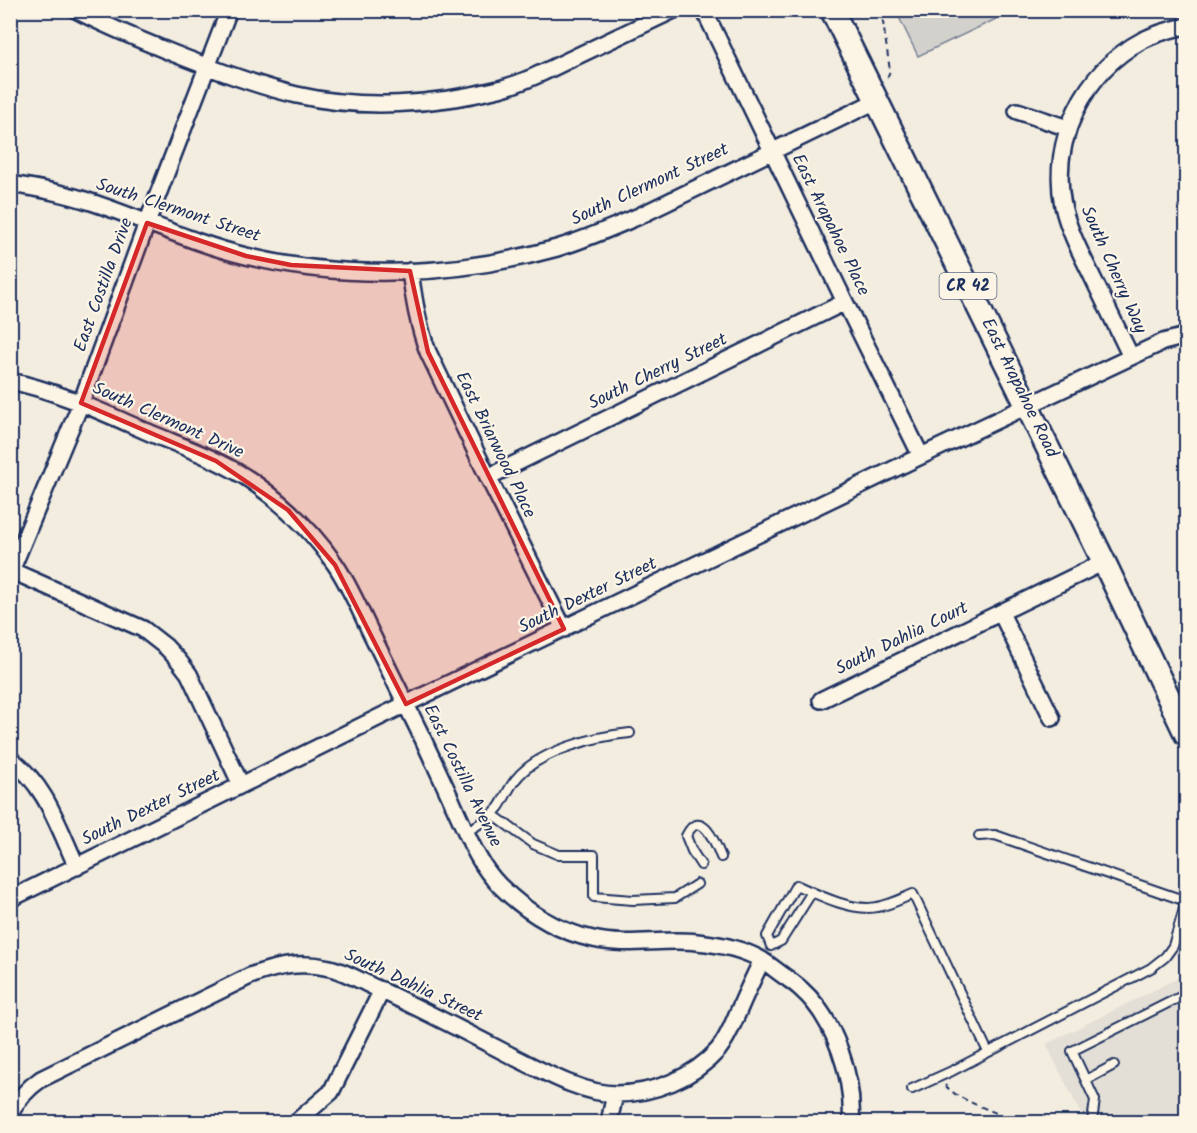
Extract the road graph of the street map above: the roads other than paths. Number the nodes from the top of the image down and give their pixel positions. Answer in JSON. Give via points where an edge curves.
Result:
{"nodes":[{"id":1,"x":76,"y":10,"type":"edge"},
{"id":2,"x":229,"y":10,"type":"edge"},
{"id":3,"x":674,"y":10,"type":"edge"},
{"id":4,"x":704,"y":10,"type":"edge"},
{"id":5,"x":832,"y":10,"type":"edge"},
{"id":6,"x":1186,"y":26,"type":"edge"},
{"id":7,"x":207,"y":66,"type":"junction"},
{"id":8,"x":873,"y":94,"type":"junction"},
{"id":9,"x":1017,"y":111,"type":"dead end"},
{"id":10,"x":1068,"y":128,"type":"junction"},
{"id":11,"x":773,"y":150,"type":"junction"},
{"id":12,"x":10,"y":184,"type":"edge"},
{"id":13,"x":147,"y":223,"type":"junction"},
{"id":14,"x":410,"y":272,"type":"junction"},
{"id":15,"x":845,"y":302,"type":"junction"},
{"id":16,"x":1186,"y":336,"type":"edge"},
{"id":17,"x":1131,"y":357,"type":"junction"},
{"id":18,"x":10,"y":381,"type":"edge"},
{"id":19,"x":81,"y":403,"type":"junction"},
{"id":20,"x":1028,"y":406,"type":"junction"},
{"id":21,"x":921,"y":456,"type":"junction"},
{"id":22,"x":488,"y":477,"type":"junction"},
{"id":23,"x":1104,"y":562,"type":"junction"},
{"id":24,"x":11,"y":570,"type":"edge"},
{"id":25,"x":1001,"y":614,"type":"junction"},
{"id":26,"x":564,"y":629,"type":"junction"},
{"id":27,"x":821,"y":700,"type":"dead end"},
{"id":28,"x":406,"y":705,"type":"junction"},
{"id":29,"x":1052,"y":718,"type":"dead end"},
{"id":30,"x":630,"y":733,"type":"dead end"},
{"id":31,"x":1186,"y":734,"type":"edge"},
{"id":32,"x":10,"y":759,"type":"edge"},
{"id":33,"x":241,"y":785,"type":"junction"},
{"id":34,"x":492,"y":814,"type":"junction"},
{"id":35,"x":466,"y":832,"type":"junction"},
{"id":36,"x":979,"y":836,"type":"dead end"},
{"id":37,"x":721,"y":857,"type":"dead end"},
{"id":38,"x":701,"y":865,"type":"dead end"},
{"id":39,"x":77,"y":867,"type":"junction"},
{"id":40,"x":697,"y":884,"type":"dead end"},
{"id":41,"x":812,"y":892,"type":"junction"},
{"id":42,"x":10,"y":899,"type":"edge"},
{"id":43,"x":1186,"y":902,"type":"edge"},
{"id":44,"x":771,"y":946,"type":"junction"},
{"id":45,"x":762,"y":960,"type":"junction"},
{"id":46,"x":382,"y":990,"type":"junction"},
{"id":47,"x":1186,"y":994,"type":"edge"},
{"id":48,"x":988,"y":1052,"type":"junction"},
{"id":49,"x":1114,"y":1065,"type":"dead end"},
{"id":50,"x":1086,"y":1080,"type":"junction"},
{"id":51,"x":912,"y":1089,"type":"dead end"},
{"id":52,"x":615,"y":1094,"type":"junction"},
{"id":53,"x":10,"y":1114,"type":"edge"},
{"id":54,"x":296,"y":1122,"type":"edge"},
{"id":55,"x":609,"y":1122,"type":"edge"},
{"id":56,"x":851,"y":1122,"type":"edge"},
{"id":57,"x":1092,"y":1122,"type":"edge"}],
"edges":[{"from":1,"to":7,"type":"street","via":[[133,38]]},
{"from":2,"to":7,"type":"street","name":"East Costilla Drive"},
{"from":3,"to":7,"type":"street","via":[[537,75],[501,88],[420,102],[334,101],[298,95]]},
{"from":4,"to":11,"type":"street","name":"East Arapahoe Place"},
{"from":5,"to":8,"type":"main road","name":"East Arapahoe Road","number":"CR 42"},
{"from":6,"to":10,"type":"street","name":"South Cherry Way","via":[[1136,44],[1107,66],[1084,95]]},
{"from":7,"to":13,"type":"street","name":"East Costilla Drive"},
{"from":8,"to":11,"type":"street","name":"South Clermont Street"},
{"from":8,"to":20,"type":"main road","name":"East Arapahoe Road","number":"CR 42"},
{"from":9,"to":10,"type":"street"},
{"from":10,"to":17,"type":"street","name":"South Cherry Way","via":[[1060,174],[1064,208],[1076,243]]},
{"from":11,"to":14,"type":"street","name":"South Clermont Street","via":[[638,217],[558,248],[507,261]]},
{"from":11,"to":15,"type":"street","name":"East Arapahoe Place"},
{"from":12,"to":13,"type":"street","name":"South Clermont Street","via":[[91,202]]},
{"from":13,"to":14,"type":"street","name":"South Clermont Street","via":[[246,256],[291,265]]},
{"from":13,"to":19,"type":"street","name":"East Costilla Drive"},
{"from":14,"to":22,"type":"street","name":"East Briarwood Place","via":[[421,335]]},
{"from":15,"to":21,"type":"street","name":"East Arapahoe Place"},
{"from":15,"to":22,"type":"street","name":"South Cherry Street"},
{"from":16,"to":17,"type":"street","name":"South Dexter Street"},
{"from":17,"to":20,"type":"street","name":"South Dexter Street"},
{"from":18,"to":19,"type":"street","name":"South Clermont Drive"},
{"from":19,"to":24,"type":"street","name":"East Costilla Drive"},
{"from":19,"to":28,"type":"street","name":"South Clermont Drive","via":[[216,461],[252,481],[288,510],[316,540],[349,588]]},
{"from":20,"to":21,"type":"street","name":"South Dexter Street"},
{"from":20,"to":23,"type":"main road","name":"East Arapahoe Road","number":"CR 42"},
{"from":21,"to":26,"type":"street","name":"South Dexter Street"},
{"from":22,"to":26,"type":"street","name":"East Briarwood Place"},
{"from":23,"to":25,"type":"street","name":"South Dahlia Court"},
{"from":23,"to":31,"type":"main road","name":"East Arapahoe Road","number":"CR 42"},
{"from":24,"to":33,"type":"street","via":[[143,629],[166,647],[189,674]]},
{"from":25,"to":27,"type":"street","name":"South Dahlia Court"},
{"from":25,"to":29,"type":"street"},
{"from":26,"to":28,"type":"street","name":"South Dexter Street"},
{"from":28,"to":33,"type":"street","name":"South Dexter Street"},
{"from":28,"to":35,"type":"street","name":"East Costilla Avenue"},
{"from":30,"to":34,"type":"lane","via":[[591,739],[533,763],[514,780]]},
{"from":32,"to":39,"type":"street","via":[[28,773],[47,801]]},
{"from":33,"to":39,"type":"street","name":"South Dexter Street"},
{"from":34,"to":35,"type":"lane"},
{"from":34,"to":40,"type":"lane","via":[[533,844],[559,855],[594,855],[594,897],[675,898]]},
{"from":35,"to":45,"type":"street","name":"East Costilla Avenue","via":[[497,883],[524,908],[567,932],[627,943],[662,940],[719,945]]},
{"from":36,"to":43,"type":"lane","via":[[995,835]]},
{"from":37,"to":38,"type":"lane","via":[[708,830],[698,825],[686,836]]},
{"from":39,"to":42,"type":"street","name":"South Dexter Street"},
{"from":41,"to":44,"type":"lane","via":[[781,941]]},
{"from":41,"to":44,"type":"lane","via":[[796,885],[767,936]]},
{"from":41,"to":48,"type":"lane","via":[[834,901],[874,908],[913,894]]},
{"from":43,"to":48,"type":"lane","via":[[1173,946],[1158,963]]},
{"from":44,"to":45,"type":"lane"},
{"from":45,"to":52,"type":"street","name":"South Dahlia Street","via":[[718,1050],[667,1085]]},
{"from":45,"to":56,"type":"street","name":"East Costilla Avenue","via":[[802,989],[820,1010],[846,1065]]},
{"from":46,"to":52,"type":"street","name":"South Dahlia Street","via":[[560,1079]]},
{"from":46,"to":53,"type":"street","name":"South Dahlia Street","via":[[338,970],[299,964],[272,968],[41,1079],[29,1088]]},
{"from":46,"to":54,"type":"street","via":[[331,1092]]},
{"from":47,"to":50,"type":"lane","via":[[1072,1051]]},
{"from":48,"to":51,"type":"lane"},
{"from":49,"to":50,"type":"lane"},
{"from":50,"to":57,"type":"lane","via":[[1095,1100]]},
{"from":52,"to":55,"type":"street"}]}
